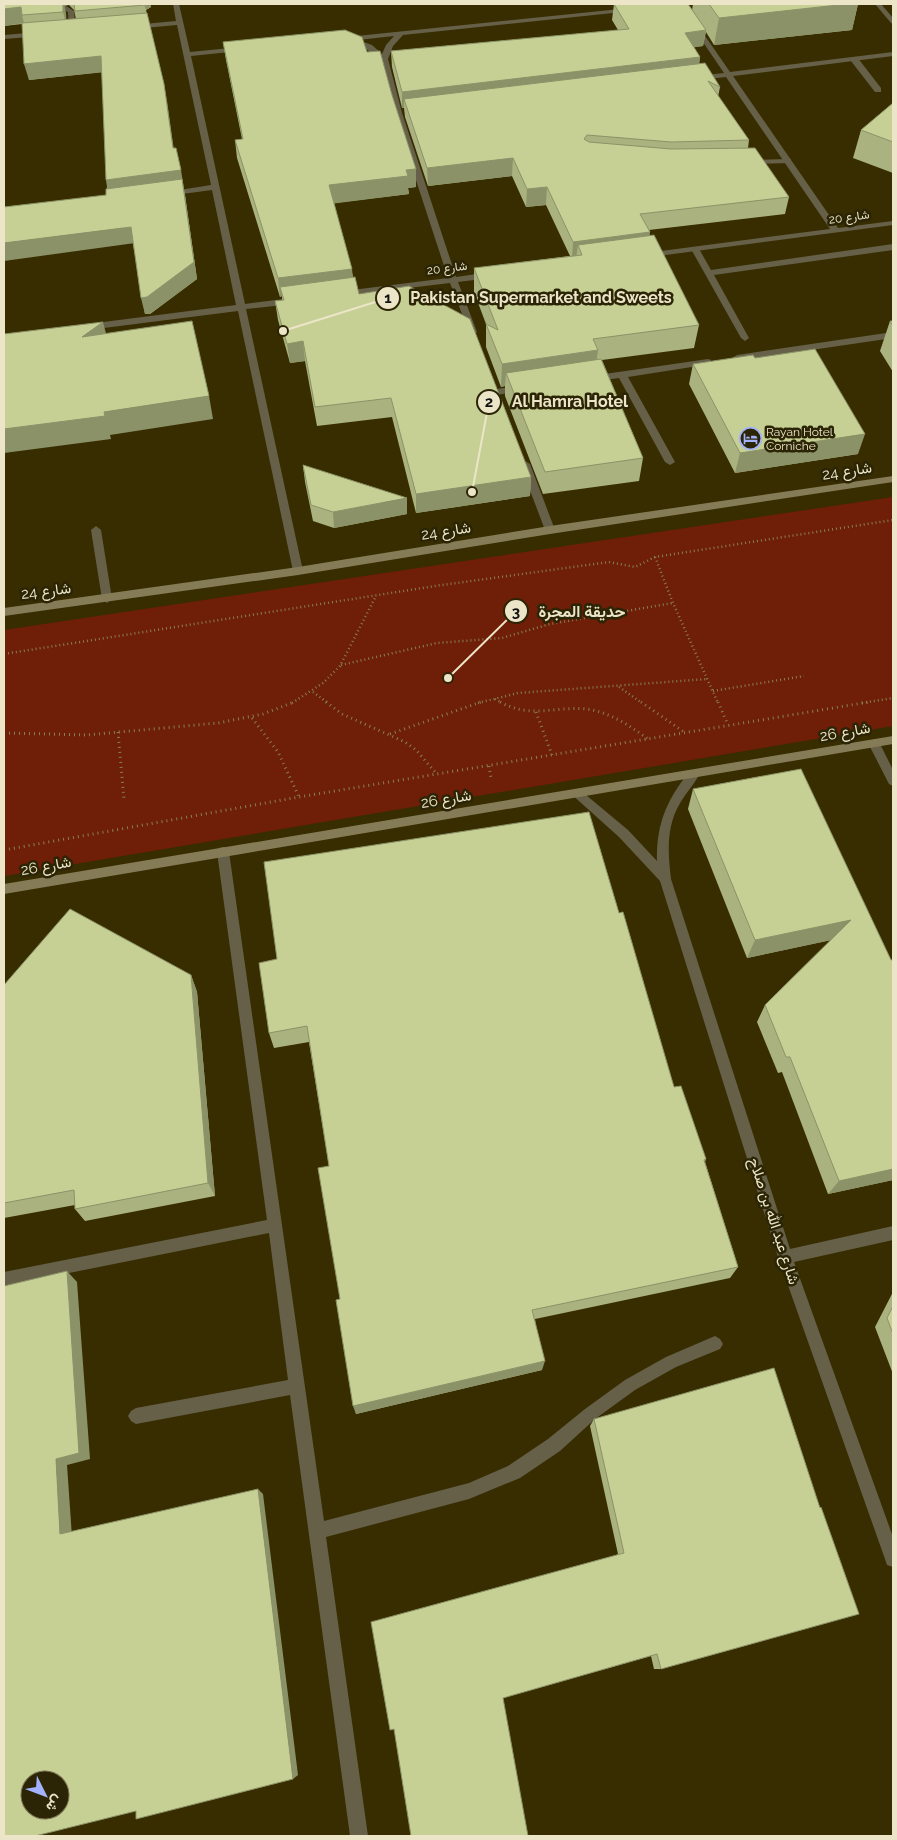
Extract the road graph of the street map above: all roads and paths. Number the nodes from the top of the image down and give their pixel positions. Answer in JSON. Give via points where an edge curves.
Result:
{"nodes":[{"id":1,"x":176,"y":4,"type":"edge"},
{"id":2,"x":680,"y":4,"type":"edge"},
{"id":3,"x":878,"y":4,"type":"edge"},
{"id":4,"x":671,"y":6,"type":"edge"},
{"id":5,"x":642,"y":8,"type":"edge"},
{"id":6,"x":40,"y":9,"type":"edge"},
{"id":7,"x":893,"y":22,"type":"edge"},
{"id":8,"x":181,"y":23,"type":"junction"},
{"id":9,"x":122,"y":28,"type":"edge"},
{"id":10,"x":82,"y":31,"type":"edge"},
{"id":11,"x":63,"y":32,"type":"edge"},
{"id":12,"x":73,"y":32,"type":"junction"},
{"id":13,"x":401,"y":33,"type":"junction"},
{"id":14,"x":43,"y":34,"type":"edge"},
{"id":15,"x":4,"y":37,"type":"edge"},
{"id":16,"x":348,"y":38,"type":"junction"},
{"id":17,"x":338,"y":39,"type":"edge"},
{"id":18,"x":244,"y":48,"type":"edge"},
{"id":19,"x":188,"y":54,"type":"junction"},
{"id":20,"x":893,"y":54,"type":"edge"},
{"id":21,"x":384,"y":59,"type":"junction"},
{"id":22,"x":854,"y":59,"type":"junction"},
{"id":23,"x":728,"y":74,"type":"junction"},
{"id":24,"x":689,"y":79,"type":"edge"},
{"id":25,"x":878,"y":90,"type":"dead end"},
{"id":26,"x":408,"y":111,"type":"edge"},
{"id":27,"x":398,"y":112,"type":"junction"},
{"id":28,"x":788,"y":161,"type":"junction"},
{"id":29,"x":742,"y":162,"type":"edge"},
{"id":30,"x":215,"y":187,"type":"junction"},
{"id":31,"x":157,"y":195,"type":"edge"},
{"id":32,"x":893,"y":223,"type":"edge"},
{"id":33,"x":836,"y":231,"type":"junction"},
{"id":34,"x":893,"y":247,"type":"edge"},
{"id":35,"x":695,"y":249,"type":"junction"},
{"id":36,"x":637,"y":257,"type":"edge"},
{"id":37,"x":708,"y":273,"type":"junction"},
{"id":38,"x":501,"y":274,"type":"edge"},
{"id":39,"x":453,"y":280,"type":"junction"},
{"id":40,"x":337,"y":295,"type":"edge"},
{"id":41,"x":298,"y":300,"type":"edge"},
{"id":42,"x":240,"y":308,"type":"junction"},
{"id":43,"x":82,"y":327,"type":"edge"},
{"id":44,"x":893,"y":335,"type":"edge"},
{"id":45,"x":745,"y":338,"type":"dead end"},
{"id":46,"x":476,"y":340,"type":"edge"},
{"id":47,"x":622,"y":374,"type":"junction"},
{"id":48,"x":584,"y":380,"type":"edge"},
{"id":49,"x":535,"y":387,"type":"edge"},
{"id":50,"x":497,"y":392,"type":"edge"},
{"id":51,"x":522,"y":456,"type":"edge"},
{"id":52,"x":670,"y":462,"type":"dead end"},
{"id":53,"x":893,"y":479,"type":"edge"},
{"id":54,"x":893,"y":520,"type":"edge"},
{"id":55,"x":96,"y":530,"type":"dead end"},
{"id":56,"x":550,"y":530,"type":"junction"},
{"id":57,"x":655,"y":557,"type":"junction"},
{"id":58,"x":298,"y":571,"type":"junction"},
{"id":59,"x":376,"y":596,"type":"junction"},
{"id":60,"x":107,"y":599,"type":"junction"},
{"id":61,"x":673,"y":603,"type":"junction"},
{"id":62,"x":4,"y":612,"type":"edge"},
{"id":63,"x":4,"y":654,"type":"edge"},
{"id":64,"x":340,"y":666,"type":"junction"},
{"id":65,"x":804,"y":676,"type":"dead end"},
{"id":66,"x":707,"y":679,"type":"junction"},
{"id":67,"x":619,"y":687,"type":"junction"},
{"id":68,"x":713,"y":691,"type":"junction"},
{"id":69,"x":313,"y":692,"type":"junction"},
{"id":70,"x":495,"y":698,"type":"junction"},
{"id":71,"x":893,"y":698,"type":"edge"},
{"id":72,"x":536,"y":712,"type":"junction"},
{"id":73,"x":252,"y":718,"type":"junction"},
{"id":74,"x":728,"y":725,"type":"junction"},
{"id":75,"x":118,"y":732,"type":"junction"},
{"id":76,"x":685,"y":732,"type":"junction"},
{"id":77,"x":4,"y":733,"type":"edge"},
{"id":78,"x":390,"y":734,"type":"junction"},
{"id":79,"x":648,"y":739,"type":"junction"},
{"id":80,"x":893,"y":740,"type":"edge"},
{"id":81,"x":874,"y":743,"type":"junction"},
{"id":82,"x":552,"y":755,"type":"junction"},
{"id":83,"x":437,"y":774,"type":"junction"},
{"id":84,"x":693,"y":775,"type":"junction"},
{"id":85,"x":893,"y":781,"type":"edge"},
{"id":86,"x":576,"y":793,"type":"junction"},
{"id":87,"x":299,"y":797,"type":"junction"},
{"id":88,"x":124,"y":799,"type":"dead end"},
{"id":89,"x":4,"y":850,"type":"edge"},
{"id":90,"x":223,"y":852,"type":"junction"},
{"id":91,"x":665,"y":879,"type":"junction"},
{"id":92,"x":4,"y":889,"type":"edge"},
{"id":93,"x":275,"y":1225,"type":"junction"},
{"id":94,"x":893,"y":1233,"type":"edge"},
{"id":95,"x":785,"y":1256,"type":"junction"},
{"id":96,"x":4,"y":1278,"type":"edge"},
{"id":97,"x":714,"y":1344,"type":"dead end"},
{"id":98,"x":297,"y":1386,"type":"junction"},
{"id":99,"x":136,"y":1416,"type":"dead end"},
{"id":100,"x":317,"y":1531,"type":"junction"},
{"id":101,"x":893,"y":1559,"type":"edge"},
{"id":102,"x":359,"y":1836,"type":"edge"}],
"edges":[{"from":1,"to":8,"type":"street"},
{"from":2,"to":4,"type":"street"},
{"from":2,"to":23,"type":"street"},
{"from":3,"to":7,"type":"street"},
{"from":5,"to":13,"type":"street"},
{"from":6,"to":12,"type":"street","via":[[66,8],[71,11]]},
{"from":8,"to":9,"type":"street"},
{"from":8,"to":19,"type":"street"},
{"from":10,"to":12,"type":"street"},
{"from":11,"to":12,"type":"street"},
{"from":13,"to":16,"type":"street"},
{"from":13,"to":21,"type":"street","via":[[390,45]]},
{"from":14,"to":15,"type":"street"},
{"from":16,"to":17,"type":"street"},
{"from":16,"to":21,"type":"street","via":[[370,47]]},
{"from":18,"to":19,"type":"street"},
{"from":19,"to":30,"type":"street"},
{"from":20,"to":22,"type":"street"},
{"from":21,"to":27,"type":"street"},
{"from":22,"to":23,"type":"street"},
{"from":22,"to":25,"type":"street"},
{"from":23,"to":24,"type":"street"},
{"from":23,"to":28,"type":"street"},
{"from":26,"to":27,"type":"street"},
{"from":27,"to":39,"type":"street"},
{"from":28,"to":29,"type":"street"},
{"from":28,"to":33,"type":"street"},
{"from":30,"to":31,"type":"street"},
{"from":30,"to":42,"type":"street"},
{"from":32,"to":33,"type":"street","name":"شارع 20"},
{"from":33,"to":35,"type":"street","name":"شارع 20"},
{"from":34,"to":37,"type":"street"},
{"from":35,"to":36,"type":"street","name":"شارع 20"},
{"from":35,"to":37,"type":"street"},
{"from":37,"to":45,"type":"street"},
{"from":38,"to":39,"type":"street","name":"شارع 20"},
{"from":39,"to":40,"type":"street","name":"شارع 20"},
{"from":39,"to":46,"type":"street"},
{"from":41,"to":42,"type":"street"},
{"from":42,"to":43,"type":"street"},
{"from":42,"to":58,"type":"street"},
{"from":44,"to":47,"type":"street"},
{"from":47,"to":48,"type":"street"},
{"from":47,"to":52,"type":"street"},
{"from":49,"to":50,"type":"street"},
{"from":51,"to":56,"type":"street"},
{"from":53,"to":56,"type":"street","name":"شارع 24"},
{"from":54,"to":57,"type":"path"},
{"from":55,"to":60,"type":"street"},
{"from":56,"to":58,"type":"street","name":"شارع 24"},
{"from":57,"to":59,"type":"path","via":[[635,567],[609,562]]},
{"from":57,"to":61,"type":"path"},
{"from":58,"to":60,"type":"street","name":"شارع 24"},
{"from":59,"to":63,"type":"path"},
{"from":59,"to":64,"type":"path"},
{"from":60,"to":62,"type":"street","name":"شارع 24"},
{"from":61,"to":64,"type":"path","via":[[550,624],[502,638],[437,643]]},
{"from":61,"to":66,"type":"path"},
{"from":64,"to":69,"type":"path"},
{"from":65,"to":68,"type":"path"},
{"from":66,"to":67,"type":"path"},
{"from":66,"to":68,"type":"path"},
{"from":67,"to":70,"type":"path","via":[[518,693]]},
{"from":67,"to":76,"type":"path"},
{"from":68,"to":74,"type":"path"},
{"from":69,"to":73,"type":"path","via":[[276,711]]},
{"from":69,"to":78,"type":"path","via":[[342,714]]},
{"from":70,"to":72,"type":"path","via":[[514,710]]},
{"from":70,"to":78,"type":"path"},
{"from":71,"to":74,"type":"path"},
{"from":72,"to":79,"type":"path","via":[[595,711],[620,720]]},
{"from":72,"to":82,"type":"path"},
{"from":73,"to":75,"type":"path"},
{"from":73,"to":87,"type":"path","via":[[278,752]]},
{"from":74,"to":76,"type":"path"},
{"from":75,"to":77,"type":"path","via":[[76,735]]},
{"from":75,"to":88,"type":"path"},
{"from":76,"to":79,"type":"path"},
{"from":78,"to":83,"type":"path","via":[[416,750]]},
{"from":79,"to":82,"type":"path"},
{"from":80,"to":81,"type":"street","name":"شارع 26"},
{"from":81,"to":84,"type":"street","name":"شارع 26"},
{"from":81,"to":85,"type":"street"},
{"from":82,"to":83,"type":"path"},
{"from":83,"to":87,"type":"path"},
{"from":84,"to":86,"type":"street","name":"شارع 26"},
{"from":84,"to":91,"type":"street","name":"شارع عبد الله بن صلاح","via":[[676,797],[665,822],[661,850]]},
{"from":86,"to":90,"type":"street","name":"شارع 26"},
{"from":86,"to":91,"type":"street","name":"شارع عبد الله بن صلاح","via":[[624,832]]},
{"from":87,"to":89,"type":"path"},
{"from":90,"to":92,"type":"street","name":"شارع 26"},
{"from":90,"to":93,"type":"street"},
{"from":91,"to":95,"type":"street","name":"شارع عبد الله بن صلاح"},
{"from":93,"to":96,"type":"street"},
{"from":93,"to":98,"type":"street"},
{"from":94,"to":95,"type":"street"},
{"from":95,"to":101,"type":"street","name":"شارع عبد الله بن صلاح"},
{"from":97,"to":100,"type":"street","via":[[671,1362],[630,1385],[514,1472],[469,1491]]},
{"from":98,"to":99,"type":"street"},
{"from":98,"to":100,"type":"street"},
{"from":100,"to":102,"type":"street"}]}
